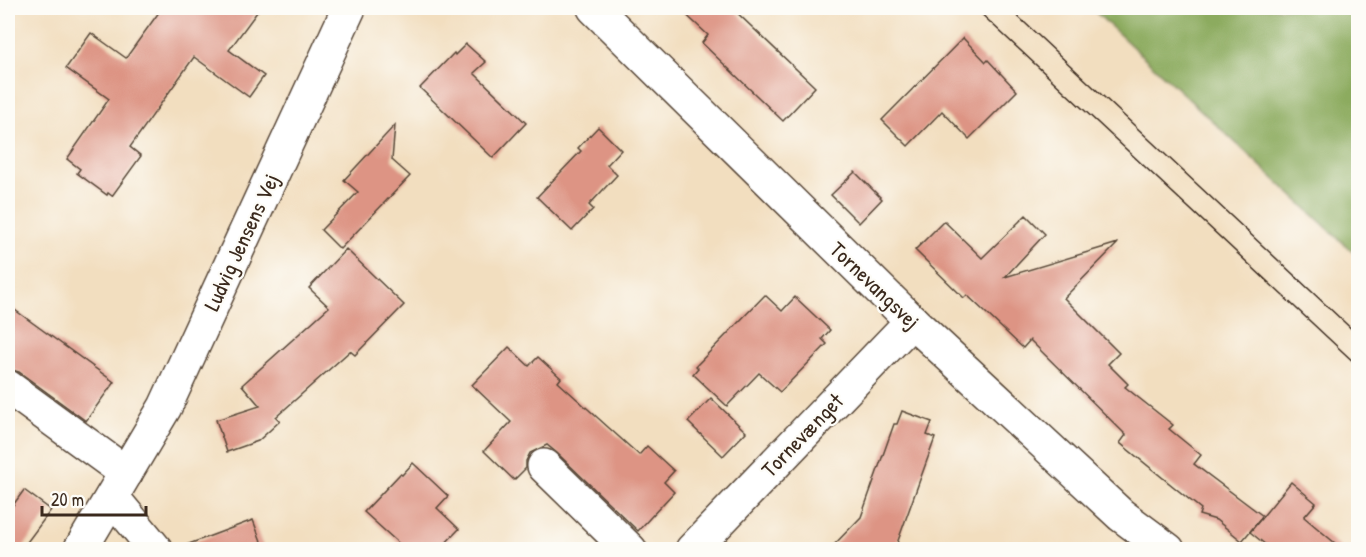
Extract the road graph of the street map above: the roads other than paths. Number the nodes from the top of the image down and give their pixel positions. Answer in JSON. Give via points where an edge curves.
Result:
{"nodes":[{"id":1,"x":349,"y":8,"type":"edge"},
{"id":2,"x":594,"y":8,"type":"edge"},
{"id":3,"x":912,"y":321,"type":"junction"},
{"id":4,"x":8,"y":387,"type":"edge"},
{"id":5,"x":544,"y":466,"type":"dead end"},
{"id":6,"x":119,"y":485,"type":"junction"},
{"id":7,"x":80,"y":549,"type":"edge"},
{"id":8,"x":156,"y":549,"type":"edge"},
{"id":9,"x":630,"y":549,"type":"edge"},
{"id":10,"x":692,"y":549,"type":"edge"},
{"id":11,"x":1168,"y":549,"type":"edge"}],
"edges":[{"from":1,"to":6,"type":"street","name":"Ludvig Jensens Vej","via":[[165,407]]},
{"from":2,"to":3,"type":"street","name":"Tornevangsvej"},
{"from":3,"to":10,"type":"street","name":"Tornevænget"},
{"from":3,"to":11,"type":"street","name":"Tornevangsvej","via":[[1122,515]]},
{"from":4,"to":6,"type":"street"},
{"from":5,"to":9,"type":"street"},
{"from":6,"to":7,"type":"street","name":"Ludvig Jensens Vej"},
{"from":6,"to":8,"type":"street"}]}
